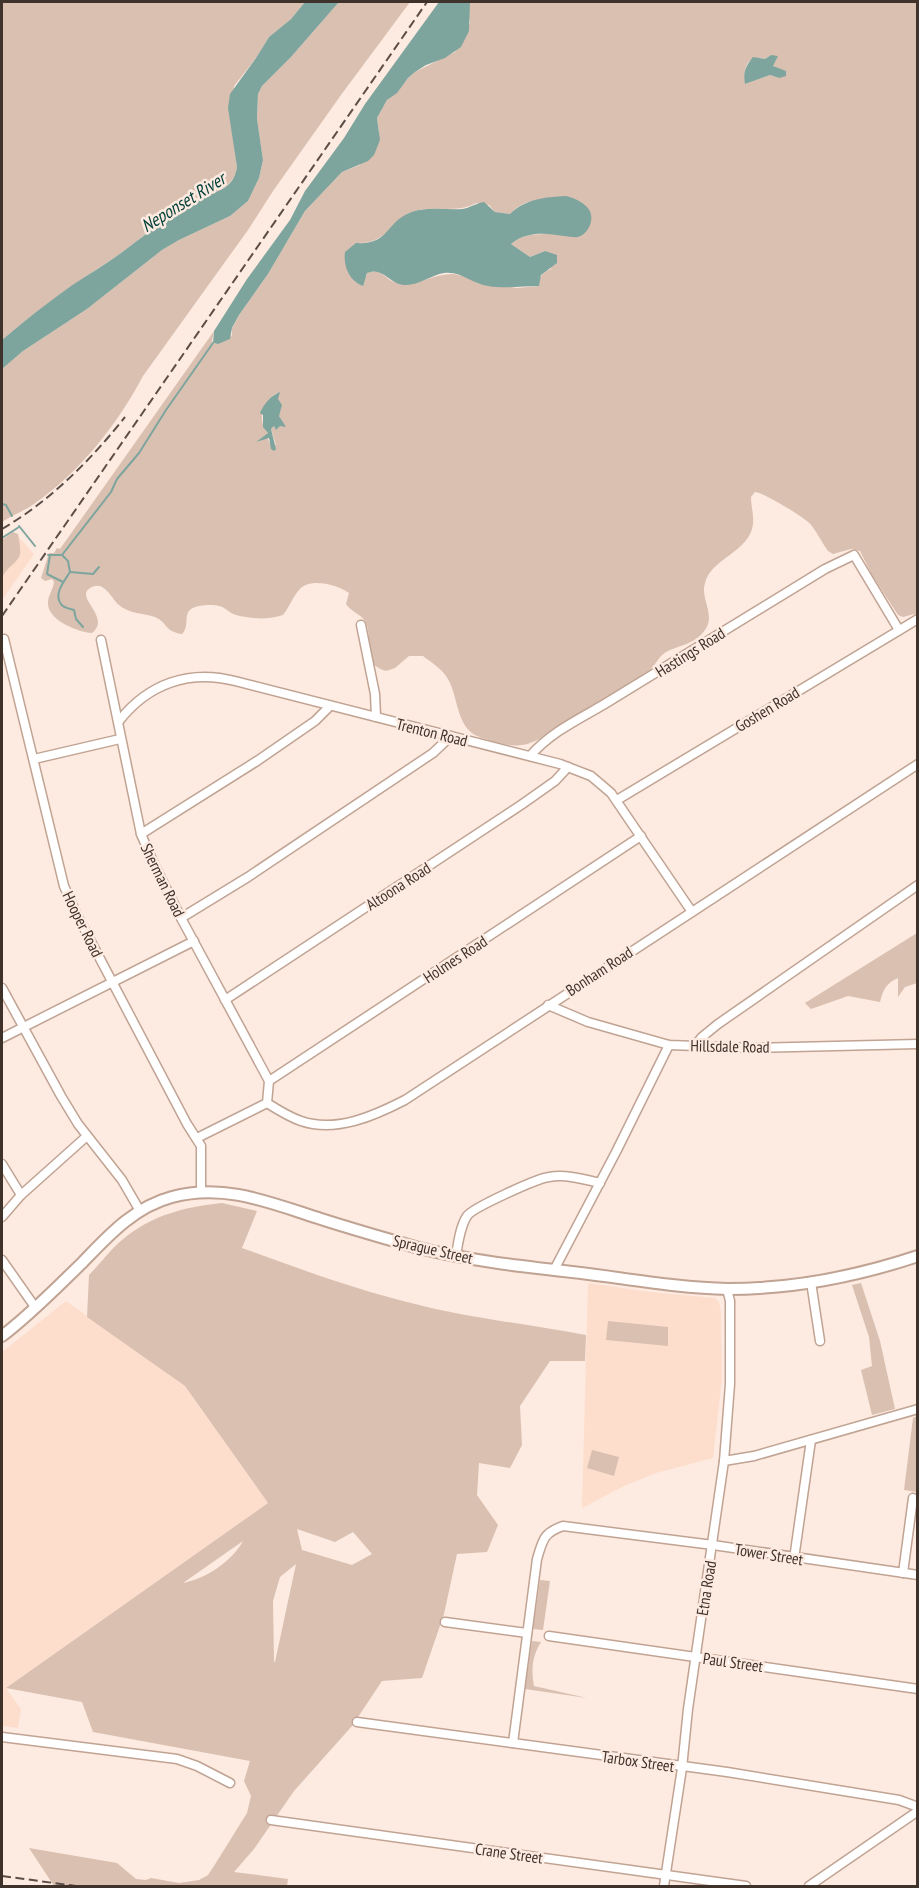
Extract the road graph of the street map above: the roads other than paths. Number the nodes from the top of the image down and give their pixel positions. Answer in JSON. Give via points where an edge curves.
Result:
{"nodes":[{"id":1,"x":918,"y":619,"type":"edge"},
{"id":2,"x":361,"y":625,"type":"dead end"},
{"id":3,"x":899,"y":630,"type":"junction"},
{"id":4,"x":4,"y":639,"type":"dead end"},
{"id":5,"x":101,"y":640,"type":"dead end"},
{"id":6,"x":330,"y":706,"type":"junction"},
{"id":7,"x":376,"y":717,"type":"junction"},
{"id":8,"x":119,"y":721,"type":"junction"},
{"id":9,"x":451,"y":736,"type":"junction"},
{"id":10,"x":120,"y":739,"type":"junction"},
{"id":11,"x":530,"y":756,"type":"junction"},
{"id":12,"x":34,"y":759,"type":"junction"},
{"id":13,"x":918,"y":764,"type":"edge"},
{"id":14,"x":568,"y":767,"type":"junction"},
{"id":15,"x":618,"y":800,"type":"junction"},
{"id":16,"x":141,"y":834,"type":"junction"},
{"id":17,"x":641,"y":836,"type":"junction"},
{"id":18,"x":918,"y":885,"type":"edge"},
{"id":19,"x":692,"y":912,"type":"junction"},
{"id":20,"x":181,"y":918,"type":"junction"},
{"id":21,"x":194,"y":940,"type":"junction"},
{"id":22,"x":112,"y":982,"type":"junction"},
{"id":23,"x":2,"y":988,"type":"edge"},
{"id":24,"x":225,"y":1000,"type":"junction"},
{"id":25,"x":548,"y":1005,"type":"junction"},
{"id":26,"x":23,"y":1027,"type":"junction"},
{"id":27,"x":2,"y":1038,"type":"edge"},
{"id":28,"x":669,"y":1044,"type":"junction"},
{"id":29,"x":918,"y":1044,"type":"edge"},
{"id":30,"x":695,"y":1046,"type":"junction"},
{"id":31,"x":269,"y":1081,"type":"junction"},
{"id":32,"x":267,"y":1103,"type":"junction"},
{"id":33,"x":87,"y":1136,"type":"junction"},
{"id":34,"x":197,"y":1138,"type":"junction"},
{"id":35,"x":2,"y":1164,"type":"edge"},
{"id":36,"x":600,"y":1183,"type":"junction"},
{"id":37,"x":201,"y":1191,"type":"junction"},
{"id":38,"x":21,"y":1195,"type":"junction"},
{"id":39,"x":140,"y":1211,"type":"junction"},
{"id":40,"x":2,"y":1217,"type":"edge"},
{"id":41,"x":456,"y":1256,"type":"junction"},
{"id":42,"x":918,"y":1256,"type":"edge"},
{"id":43,"x":2,"y":1260,"type":"edge"},
{"id":44,"x":554,"y":1270,"type":"junction"},
{"id":45,"x":811,"y":1282,"type":"junction"},
{"id":46,"x":728,"y":1289,"type":"junction"},
{"id":47,"x":35,"y":1307,"type":"junction"},
{"id":48,"x":2,"y":1336,"type":"edge"},
{"id":49,"x":820,"y":1341,"type":"dead end"},
{"id":50,"x":918,"y":1409,"type":"edge"},
{"id":51,"x":811,"y":1440,"type":"junction"},
{"id":52,"x":724,"y":1461,"type":"junction"},
{"id":53,"x":913,"y":1498,"type":"dead end"},
{"id":54,"x":713,"y":1545,"type":"junction"},
{"id":55,"x":794,"y":1559,"type":"junction"},
{"id":56,"x":903,"y":1573,"type":"junction"},
{"id":57,"x":918,"y":1575,"type":"edge"},
{"id":58,"x":445,"y":1622,"type":"dead end"},
{"id":59,"x":527,"y":1633,"type":"junction"},
{"id":60,"x":549,"y":1636,"type":"dead end"},
{"id":61,"x":696,"y":1656,"type":"junction"},
{"id":62,"x":918,"y":1689,"type":"edge"},
{"id":63,"x":357,"y":1722,"type":"dead end"},
{"id":64,"x":2,"y":1737,"type":"edge"},
{"id":65,"x":513,"y":1743,"type":"junction"},
{"id":66,"x":682,"y":1768,"type":"junction"},
{"id":67,"x":230,"y":1783,"type":"dead end"},
{"id":68,"x":918,"y":1809,"type":"edge"},
{"id":69,"x":271,"y":1820,"type":"dead end"},
{"id":70,"x":665,"y":1874,"type":"junction"},
{"id":71,"x":664,"y":1887,"type":"edge"},
{"id":72,"x":746,"y":1887,"type":"edge"},
{"id":73,"x":809,"y":1887,"type":"edge"}],
"edges":[{"from":1,"to":3,"type":"street","name":"Goshen Road"},
{"from":2,"to":7,"type":"street"},
{"from":3,"to":11,"type":"street","name":"Hastings Road","via":[[855,555],[578,718]]},
{"from":3,"to":15,"type":"street","name":"Goshen Road"},
{"from":4,"to":12,"type":"street","name":"Hooper Road"},
{"from":5,"to":8,"type":"street","name":"Sherman Road"},
{"from":6,"to":7,"type":"street","name":"Trenton Road"},
{"from":6,"to":8,"type":"street","name":"Trenton Road","via":[[228,679],[197,676],[161,686]]},
{"from":6,"to":16,"type":"street","via":[[257,761]]},
{"from":7,"to":9,"type":"street","name":"Trenton Road"},
{"from":8,"to":10,"type":"street","name":"Sherman Road"},
{"from":9,"to":11,"type":"street","name":"Trenton Road"},
{"from":9,"to":20,"type":"street","via":[[433,753]]},
{"from":10,"to":12,"type":"street"},
{"from":10,"to":16,"type":"street","name":"Sherman Road"},
{"from":11,"to":14,"type":"street","name":"Trenton Road"},
{"from":12,"to":22,"type":"street","name":"Hooper Road","via":[[63,886]]},
{"from":13,"to":19,"type":"street","name":"Bonham Road"},
{"from":14,"to":15,"type":"street","name":"Trenton Road","via":[[599,781]]},
{"from":14,"to":24,"type":"street","name":"Altoona Road","via":[[555,781],[498,821]]},
{"from":15,"to":17,"type":"street","name":"Trenton Road"},
{"from":16,"to":20,"type":"street","name":"Sherman Road"},
{"from":17,"to":19,"type":"street","name":"Trenton Road"},
{"from":17,"to":31,"type":"street","name":"Holmes Road"},
{"from":18,"to":30,"type":"street","via":[[718,1024]]},
{"from":19,"to":25,"type":"street","name":"Bonham Road"},
{"from":20,"to":21,"type":"street","name":"Sherman Road"},
{"from":21,"to":22,"type":"street"},
{"from":21,"to":24,"type":"street","name":"Sherman Road"},
{"from":22,"to":26,"type":"street"},
{"from":22,"to":34,"type":"street","name":"Hooper Road"},
{"from":23,"to":26,"type":"street"},
{"from":24,"to":31,"type":"street","name":"Sherman Road"},
{"from":25,"to":28,"type":"street","name":"Hillsdale Road","via":[[588,1022]]},
{"from":25,"to":32,"type":"street","name":"Bonham Road","via":[[383,1112],[332,1125],[295,1119]]},
{"from":26,"to":27,"type":"street"},
{"from":26,"to":33,"type":"street"},
{"from":28,"to":30,"type":"street","name":"Hillsdale Road"},
{"from":28,"to":36,"type":"street"},
{"from":29,"to":30,"type":"street","name":"Hillsdale Road"},
{"from":31,"to":32,"type":"street"},
{"from":32,"to":34,"type":"street"},
{"from":33,"to":38,"type":"street"},
{"from":33,"to":39,"type":"street","via":[[122,1180]]},
{"from":34,"to":37,"type":"street","name":"Hooper Road","via":[[201,1150]]},
{"from":35,"to":38,"type":"street"},
{"from":36,"to":41,"type":"street","via":[[552,1176],[526,1184],[468,1214]]},
{"from":36,"to":44,"type":"street"},
{"from":37,"to":39,"type":"main road","name":"Sprague Street","via":[[170,1197]]},
{"from":37,"to":41,"type":"main road","name":"Sprague Street","via":[[252,1196],[380,1237]]},
{"from":38,"to":40,"type":"street"},
{"from":39,"to":47,"type":"main road","name":"Sprague Street"},
{"from":41,"to":44,"type":"main road","name":"Sprague Street"},
{"from":42,"to":45,"type":"main road","name":"Sprague Street"},
{"from":43,"to":47,"type":"street"},
{"from":44,"to":46,"type":"main road","name":"Sprague Street"},
{"from":45,"to":46,"type":"main road","name":"Sprague Street"},
{"from":45,"to":49,"type":"street"},
{"from":46,"to":52,"type":"street","name":"Etna Road","via":[[730,1384]]},
{"from":47,"to":48,"type":"main road","name":"Sprague Street"},
{"from":50,"to":51,"type":"street"},
{"from":51,"to":52,"type":"street"},
{"from":51,"to":55,"type":"street"},
{"from":52,"to":54,"type":"street","name":"Etna Road"},
{"from":53,"to":56,"type":"street"},
{"from":54,"to":55,"type":"street","name":"Tower Street"},
{"from":54,"to":59,"type":"street","name":"Tower Street","via":[[563,1526],[550,1531],[537,1559]]},
{"from":54,"to":61,"type":"street","name":"Etna Road"},
{"from":55,"to":56,"type":"street","name":"Tower Street"},
{"from":56,"to":57,"type":"street","name":"Tower Street"},
{"from":58,"to":59,"type":"street"},
{"from":59,"to":65,"type":"street"},
{"from":60,"to":61,"type":"street","name":"Paul Street"},
{"from":61,"to":62,"type":"street","name":"Paul Street"},
{"from":61,"to":66,"type":"street","name":"Etna Road"},
{"from":63,"to":65,"type":"street","name":"Tarbox Street"},
{"from":64,"to":67,"type":"street","via":[[177,1760]]},
{"from":65,"to":66,"type":"street","name":"Tarbox Street"},
{"from":66,"to":68,"type":"street","name":"Tarbox Street","via":[[888,1798]]},
{"from":66,"to":70,"type":"street","name":"Etna Road"},
{"from":68,"to":73,"type":"street"},
{"from":69,"to":70,"type":"street","name":"Crane Street"},
{"from":70,"to":71,"type":"street","name":"Etna Road"},
{"from":70,"to":72,"type":"street","name":"Crane Street"}]}
